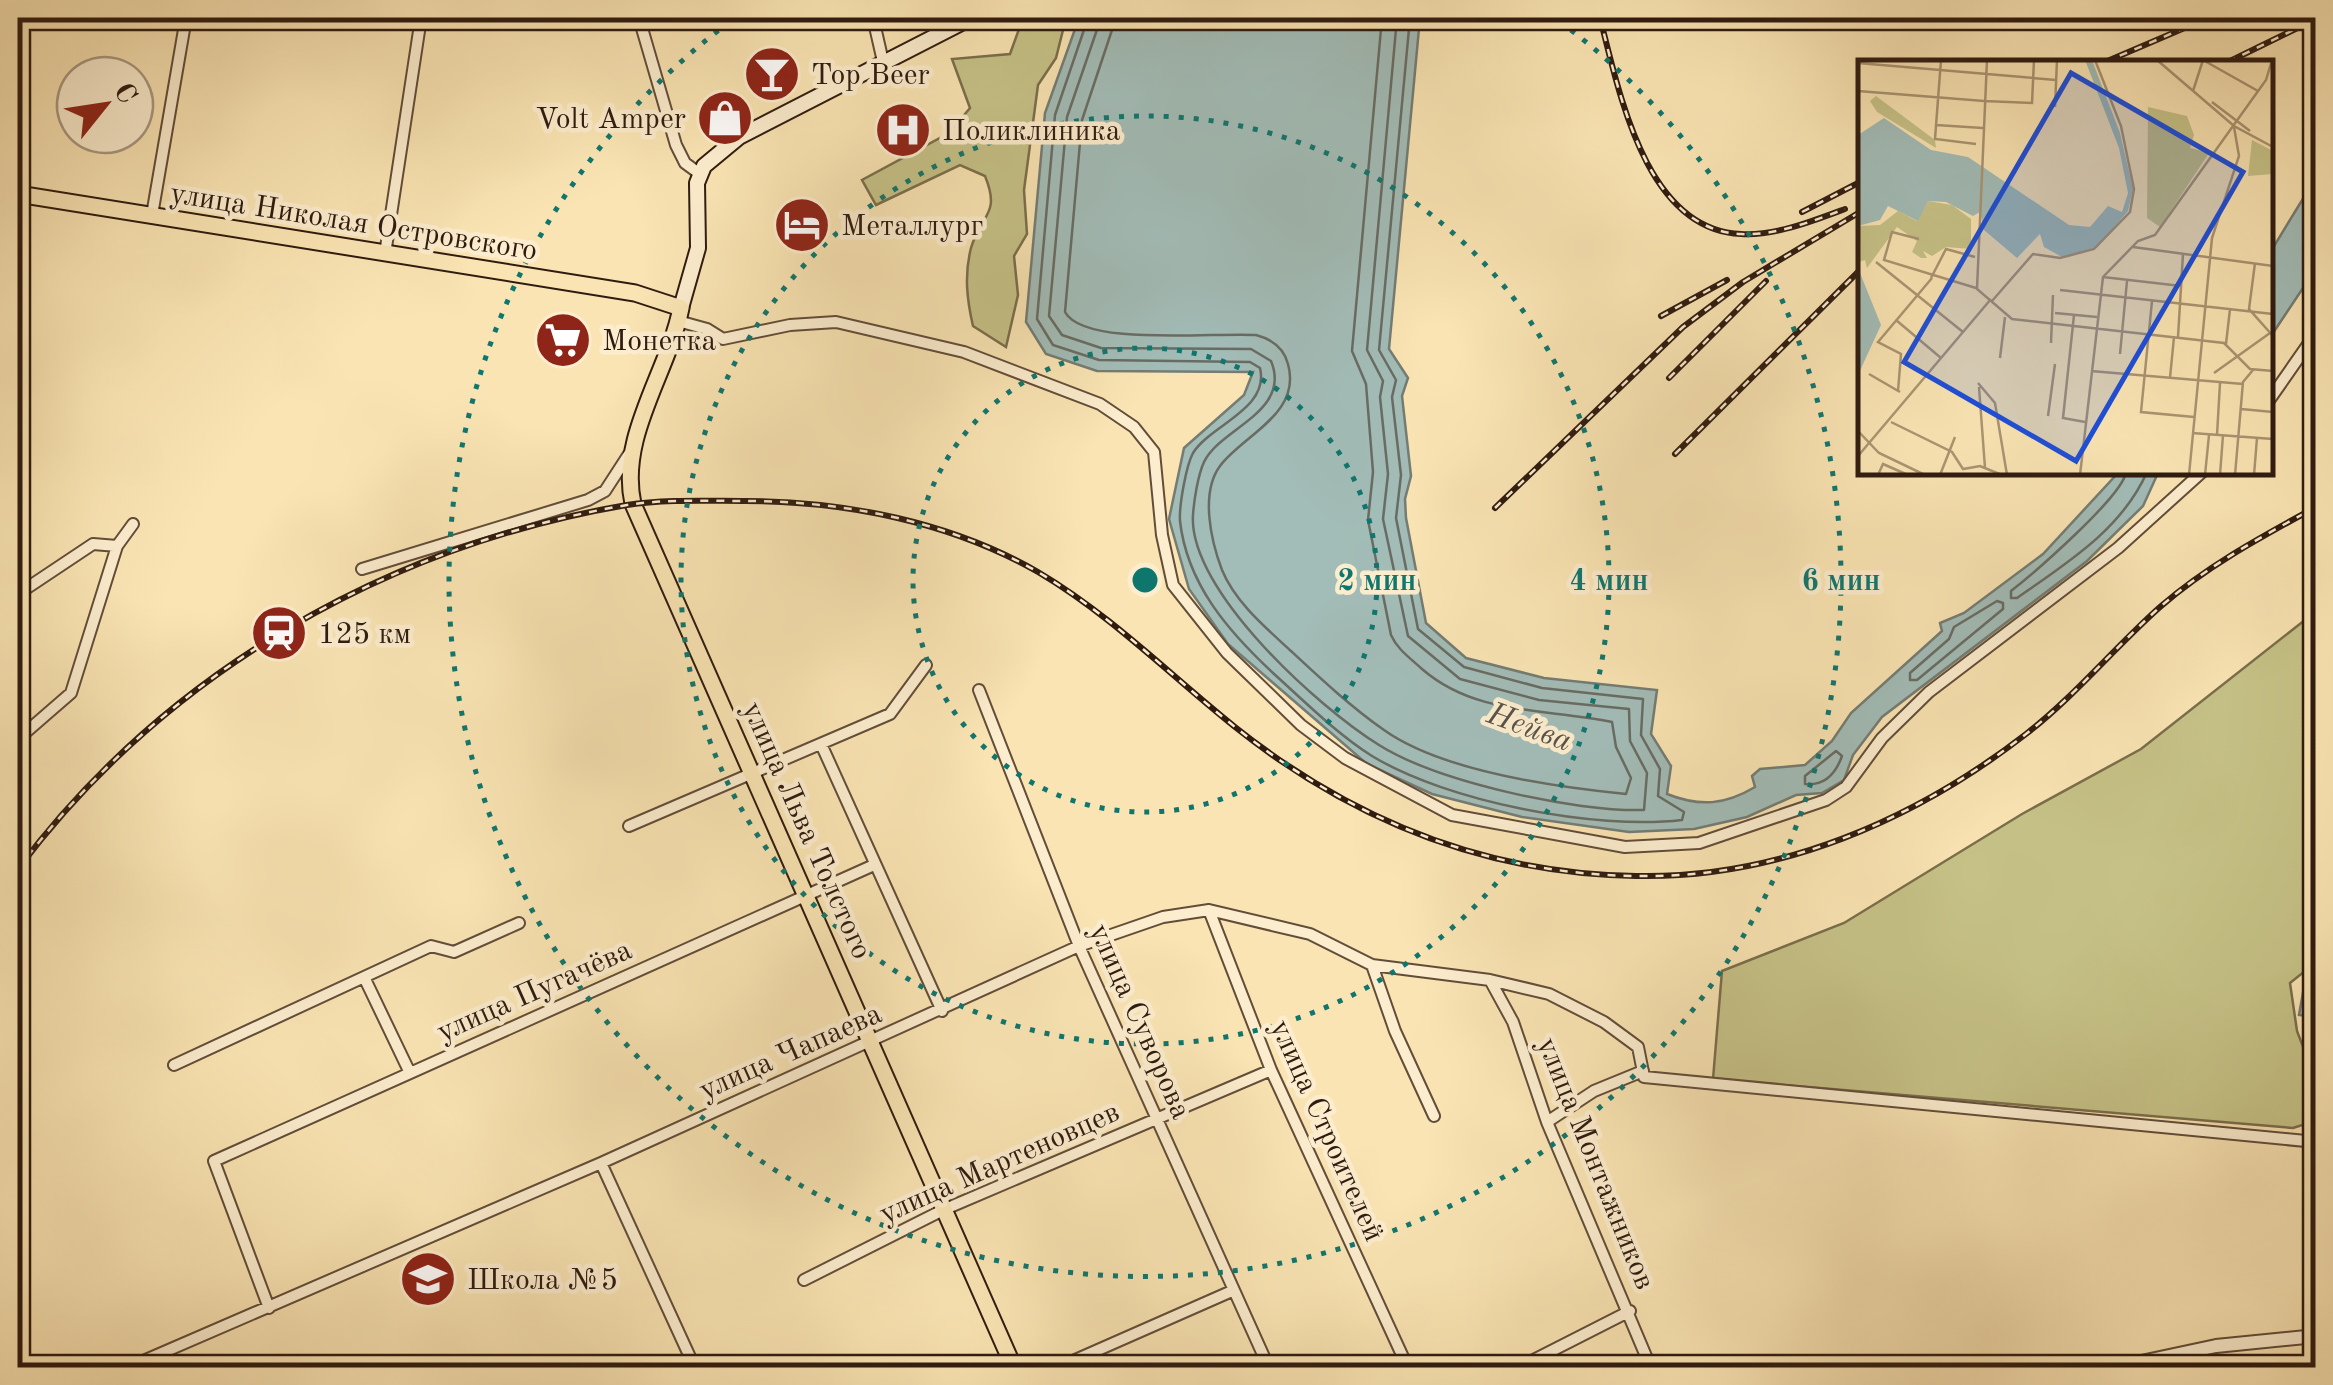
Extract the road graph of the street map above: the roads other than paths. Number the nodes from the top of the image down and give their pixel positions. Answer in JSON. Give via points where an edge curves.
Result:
{"nodes":[{"id":1,"x":186,"y":18,"type":"edge"},
{"id":2,"x":421,"y":18,"type":"edge"},
{"id":3,"x":639,"y":18,"type":"edge"},
{"id":4,"x":873,"y":18,"type":"edge"},
{"id":5,"x":971,"y":18,"type":"edge"},
{"id":6,"x":884,"y":66,"type":"junction"},
{"id":7,"x":700,"y":174,"type":"junction"},
{"id":8,"x":18,"y":194,"type":"edge"},
{"id":9,"x":152,"y":216,"type":"junction"},
{"id":10,"x":385,"y":254,"type":"junction"},
{"id":11,"x":680,"y":314,"type":"junction"},
{"id":12,"x":2316,"y":334,"type":"edge"},
{"id":13,"x":2273,"y":395,"type":"edge"},
{"id":14,"x":632,"y":448,"type":"junction"},
{"id":15,"x":2199,"y":475,"type":"edge"},
{"id":16,"x":133,"y":524,"type":"dead end"},
{"id":17,"x":117,"y":546,"type":"junction"},
{"id":18,"x":362,"y":568,"type":"dead end"},
{"id":19,"x":18,"y":594,"type":"edge"},
{"id":20,"x":926,"y":665,"type":"dead end"},
{"id":21,"x":979,"y":690,"type":"dead end"},
{"id":22,"x":18,"y":739,"type":"edge"},
{"id":23,"x":821,"y":744,"type":"junction"},
{"id":24,"x":754,"y":772,"type":"junction"},
{"id":25,"x":628,"y":826,"type":"dead end"},
{"id":26,"x":874,"y":865,"type":"junction"},
{"id":27,"x":806,"y":896,"type":"junction"},
{"id":28,"x":1210,"y":910,"type":"junction"},
{"id":29,"x":519,"y":923,"type":"dead end"},
{"id":30,"x":1079,"y":946,"type":"junction"},
{"id":31,"x":1372,"y":966,"type":"junction"},
{"id":32,"x":364,"y":978,"type":"junction"},
{"id":33,"x":1490,"y":980,"type":"junction"},
{"id":34,"x":942,"y":1011,"type":"junction"},
{"id":35,"x":871,"y":1042,"type":"junction"},
{"id":36,"x":174,"y":1066,"type":"dead end"},
{"id":37,"x":1271,"y":1070,"type":"junction"},
{"id":38,"x":1643,"y":1071,"type":"junction"},
{"id":39,"x":410,"y":1073,"type":"junction"},
{"id":40,"x":1434,"y":1116,"type":"dead end"},
{"id":41,"x":1157,"y":1120,"type":"junction"},
{"id":42,"x":1548,"y":1122,"type":"junction"},
{"id":43,"x":2316,"y":1142,"type":"edge"},
{"id":44,"x":601,"y":1163,"type":"junction"},
{"id":45,"x":943,"y":1210,"type":"junction"},
{"id":46,"x":804,"y":1280,"type":"dead end"},
{"id":47,"x":1232,"y":1291,"type":"junction"},
{"id":48,"x":269,"y":1308,"type":"junction"},
{"id":49,"x":1630,"y":1311,"type":"junction"},
{"id":50,"x":2316,"y":1336,"type":"edge"},
{"id":51,"x":126,"y":1368,"type":"edge"},
{"id":52,"x":695,"y":1368,"type":"edge"},
{"id":53,"x":1014,"y":1368,"type":"edge"},
{"id":54,"x":1057,"y":1368,"type":"edge"},
{"id":55,"x":1269,"y":1368,"type":"edge"},
{"id":56,"x":1408,"y":1368,"type":"edge"},
{"id":57,"x":1518,"y":1368,"type":"edge"},
{"id":58,"x":1652,"y":1368,"type":"edge"},
{"id":59,"x":2112,"y":1368,"type":"edge"}],
"edges":[{"from":1,"to":9,"type":"street"},
{"from":2,"to":10,"type":"street"},
{"from":3,"to":7,"type":"street","via":[[676,145]]},
{"from":4,"to":6,"type":"street"},
{"from":5,"to":6,"type":"main road"},
{"from":6,"to":7,"type":"main road","via":[[738,137]]},
{"from":7,"to":11,"type":"main road","via":[[698,248]]},
{"from":8,"to":9,"type":"main road","name":"улица Николая Островского"},
{"from":9,"to":10,"type":"main road","name":"улица Николая Островского"},
{"from":10,"to":11,"type":"main road","name":"улица Николая Островского","via":[[635,294]]},
{"from":11,"to":14,"type":"main road","name":"улица Льва Толстого"},
{"from":11,"to":15,"type":"street","via":[[724,340],[836,322],[964,352],[1100,404],[1134,427],[1154,452],[1172,586],[1300,725],[1345,758],[1452,815],[1625,846],[1699,843],[1826,800],[1846,787],[1882,738],[1929,692],[2118,548]]},
{"from":12,"to":13,"type":"street"},
{"from":14,"to":18,"type":"street","via":[[605,492],[588,500]]},
{"from":14,"to":24,"type":"main road","name":"улица Льва Толстого","via":[[633,504]]},
{"from":16,"to":17,"type":"street"},
{"from":17,"to":19,"type":"street","via":[[92,544]]},
{"from":17,"to":22,"type":"street","via":[[71,693]]},
{"from":20,"to":23,"type":"street","via":[[890,714]]},
{"from":21,"to":30,"type":"street","name":"улица Суворова"},
{"from":23,"to":24,"type":"street"},
{"from":23,"to":26,"type":"street"},
{"from":24,"to":25,"type":"street"},
{"from":24,"to":27,"type":"main road","name":"улица Льва Толстого"},
{"from":26,"to":27,"type":"street","name":"улица Пугачёва"},
{"from":26,"to":34,"type":"street"},
{"from":27,"to":35,"type":"main road","name":"улица Льва Толстого"},
{"from":27,"to":39,"type":"street","name":"улица Пугачёва"},
{"from":28,"to":30,"type":"street","name":"улица Чапаева"},
{"from":28,"to":31,"type":"street","name":"улица Чапаева","via":[[1310,934]]},
{"from":28,"to":37,"type":"street","name":"улица Строителей"},
{"from":29,"to":32,"type":"street","via":[[454,952],[430,946]]},
{"from":30,"to":34,"type":"street","name":"улица Чапаева"},
{"from":30,"to":41,"type":"street","name":"улица Суворова"},
{"from":31,"to":33,"type":"street","name":"улица Чапаева"},
{"from":31,"to":40,"type":"street"},
{"from":32,"to":36,"type":"street"},
{"from":32,"to":39,"type":"street"},
{"from":33,"to":38,"type":"street","name":"улица Чапаева","via":[[1549,994],[1604,1022],[1638,1047]]},
{"from":33,"to":42,"type":"street","name":"улица Монтажников","via":[[1513,1022]]},
{"from":34,"to":35,"type":"street","name":"улица Чапаева"},
{"from":35,"to":44,"type":"street","name":"улица Чапаева"},
{"from":35,"to":45,"type":"main road","name":"улица Льва Толстого"},
{"from":37,"to":41,"type":"street","name":"улица Мартеновцев"},
{"from":37,"to":56,"type":"street","name":"улица Строителей"},
{"from":38,"to":42,"type":"street","via":[[1594,1091]]},
{"from":38,"to":43,"type":"street","via":[[1644,1077]]},
{"from":39,"to":48,"type":"street","name":"улица Пугачёва","via":[[214,1162]]},
{"from":41,"to":45,"type":"street","name":"улица Мартеновцев"},
{"from":41,"to":47,"type":"street","name":"улица Суворова"},
{"from":42,"to":49,"type":"street","name":"улица Монтажников"},
{"from":44,"to":48,"type":"street","name":"улица Чапаева"},
{"from":44,"to":52,"type":"street"},
{"from":45,"to":46,"type":"street","name":"улица Мартеновцев"},
{"from":45,"to":53,"type":"main road","name":"улица Льва Толстого"},
{"from":47,"to":54,"type":"street"},
{"from":47,"to":55,"type":"street","name":"улица Суворова"},
{"from":48,"to":51,"type":"street","name":"улица Чапаева"},
{"from":49,"to":57,"type":"street"},
{"from":49,"to":58,"type":"street","name":"улица Монтажников"},
{"from":50,"to":59,"type":"street","via":[[2216,1346]]}]}
